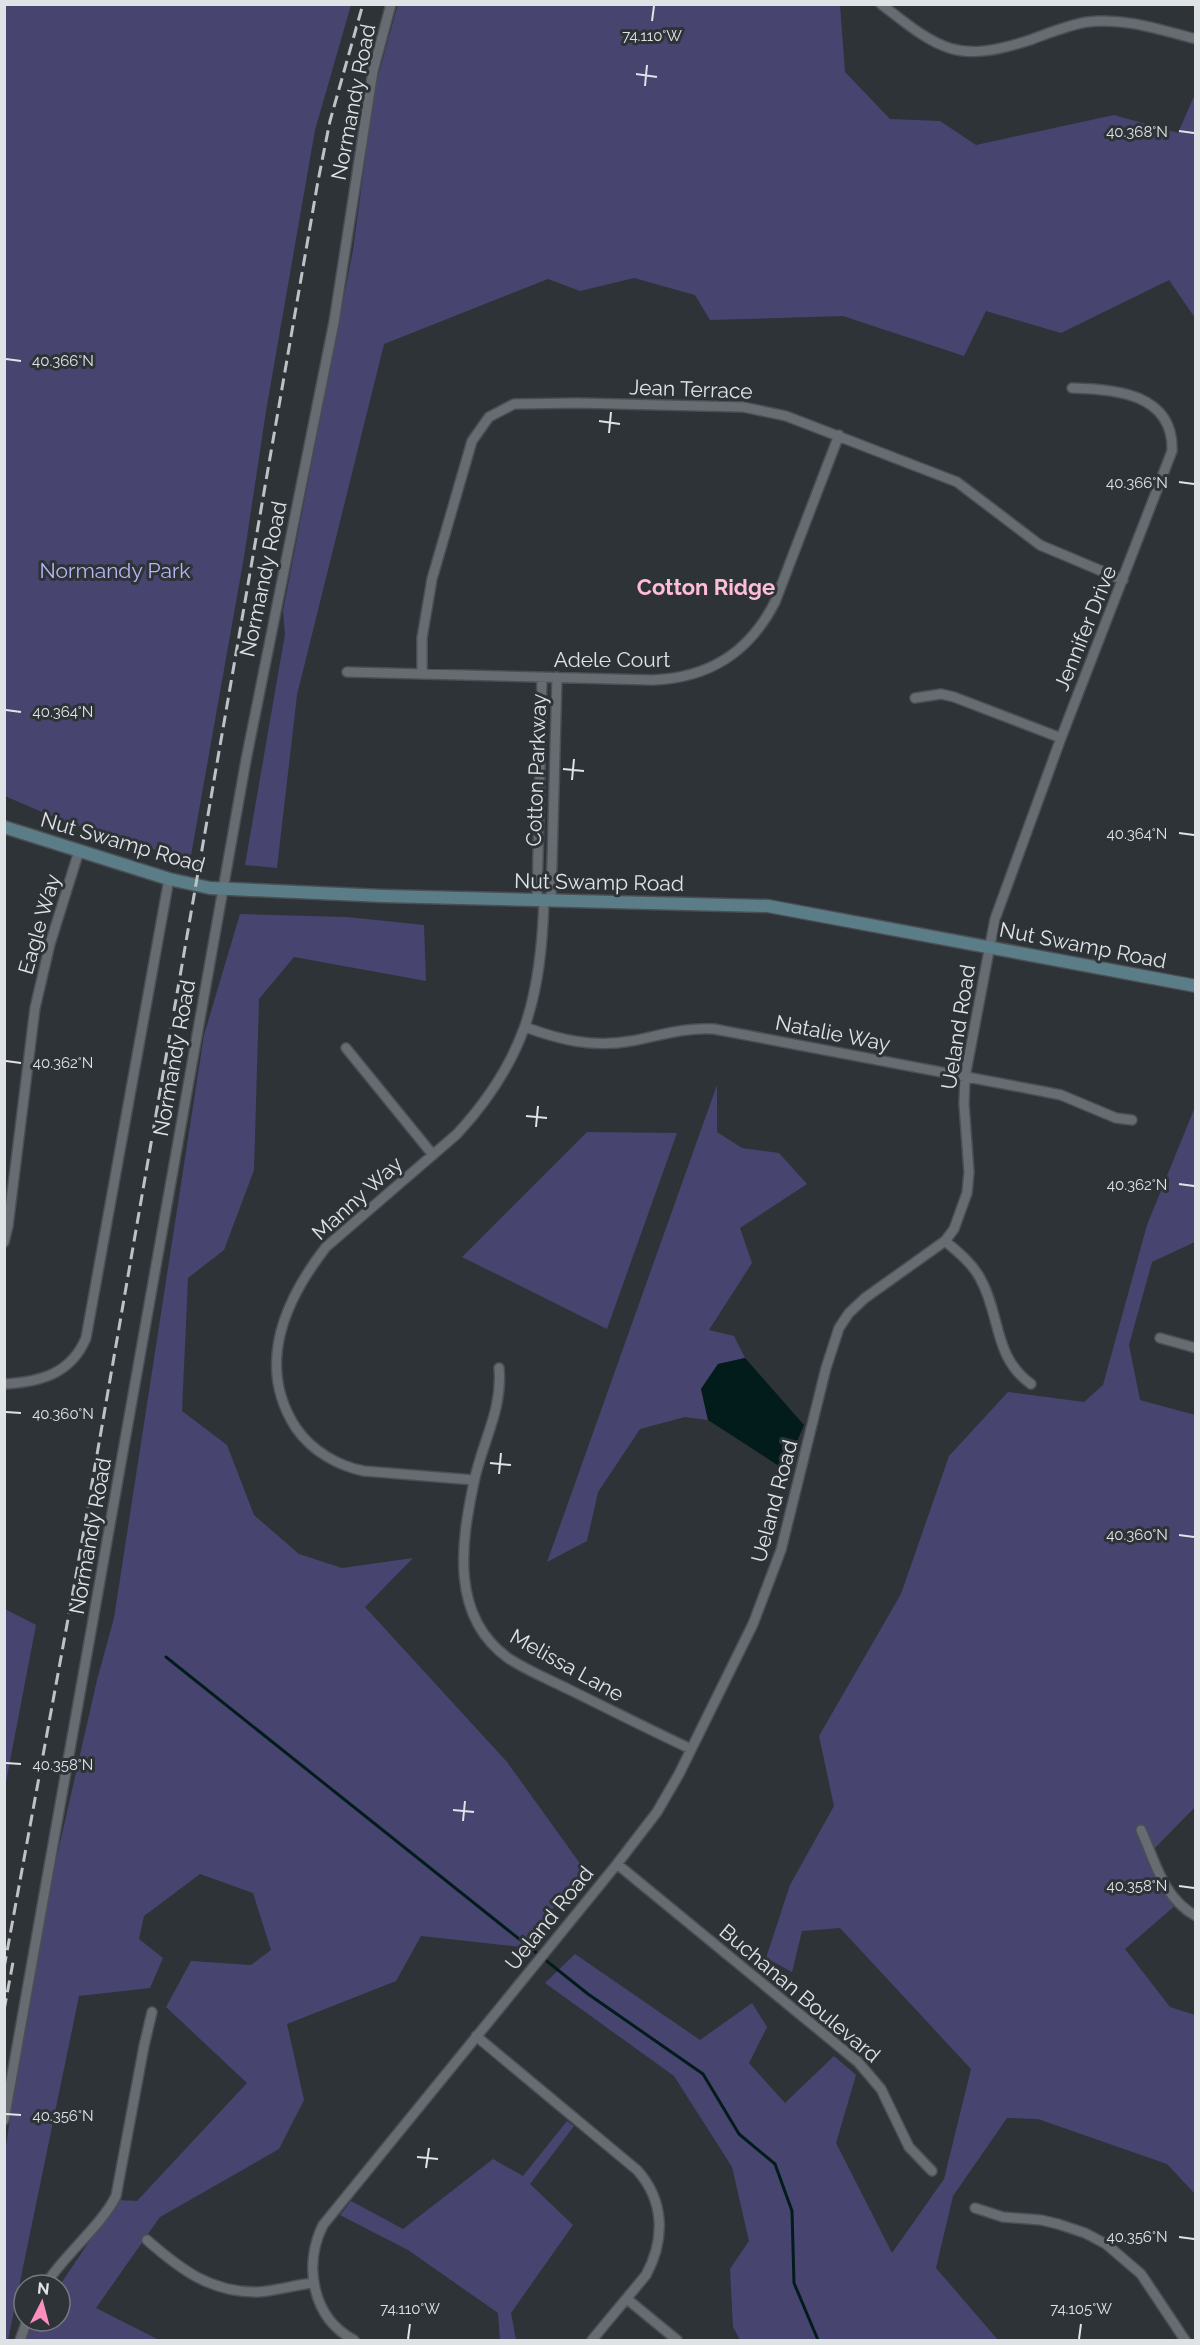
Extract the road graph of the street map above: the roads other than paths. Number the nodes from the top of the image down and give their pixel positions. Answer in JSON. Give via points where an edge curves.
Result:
{"nodes":[{"id":1,"x":391,"y":4,"type":"edge"},
{"id":2,"x":881,"y":4,"type":"edge"},
{"id":3,"x":1196,"y":39,"type":"edge"},
{"id":4,"x":1072,"y":388,"type":"dead end"},
{"id":5,"x":839,"y":435,"type":"junction"},
{"id":6,"x":1123,"y":580,"type":"junction"},
{"id":7,"x":347,"y":672,"type":"dead end"},
{"id":8,"x":422,"y":674,"type":"junction"},
{"id":9,"x":542,"y":677,"type":"junction"},
{"id":10,"x":557,"y":677,"type":"junction"},
{"id":11,"x":915,"y":698,"type":"dead end"},
{"id":12,"x":1061,"y":738,"type":"junction"},
{"id":13,"x":554,"y":784,"type":"junction"},
{"id":14,"x":540,"y":785,"type":"junction"},
{"id":15,"x":4,"y":827,"type":"edge"},
{"id":16,"x":78,"y":851,"type":"junction"},
{"id":17,"x":169,"y":879,"type":"junction"},
{"id":18,"x":222,"y":890,"type":"junction"},
{"id":19,"x":544,"y":900,"type":"junction"},
{"id":20,"x":989,"y":947,"type":"junction"},
{"id":21,"x":1196,"y":986,"type":"edge"},
{"id":22,"x":525,"y":1027,"type":"junction"},
{"id":23,"x":346,"y":1048,"type":"dead end"},
{"id":24,"x":965,"y":1077,"type":"junction"},
{"id":25,"x":1132,"y":1120,"type":"dead end"},
{"id":26,"x":433,"y":1155,"type":"junction"},
{"id":27,"x":9,"y":1186,"type":"edge"},
{"id":28,"x":945,"y":1241,"type":"junction"},
{"id":29,"x":4,"y":1242,"type":"edge"},
{"id":30,"x":1160,"y":1338,"type":"dead end"},
{"id":31,"x":1196,"y":1347,"type":"edge"},
{"id":32,"x":499,"y":1368,"type":"dead end"},
{"id":33,"x":4,"y":1384,"type":"edge"},
{"id":34,"x":1030,"y":1384,"type":"dead end"},
{"id":35,"x":474,"y":1480,"type":"junction"},
{"id":36,"x":691,"y":1749,"type":"junction"},
{"id":37,"x":1141,"y":1830,"type":"dead end"},
{"id":38,"x":617,"y":1864,"type":"junction"},
{"id":39,"x":1196,"y":1916,"type":"edge"},
{"id":40,"x":152,"y":2012,"type":"dead end"},
{"id":41,"x":476,"y":2036,"type":"junction"},
{"id":42,"x":4,"y":2120,"type":"edge"},
{"id":43,"x":932,"y":2171,"type":"dead end"},
{"id":44,"x":975,"y":2208,"type":"dead end"},
{"id":45,"x":147,"y":2240,"type":"dead end"},
{"id":46,"x":53,"y":2273,"type":"edge"},
{"id":47,"x":313,"y":2283,"type":"junction"},
{"id":48,"x":627,"y":2299,"type":"junction"},
{"id":49,"x":354,"y":2340,"type":"edge"},
{"id":50,"x":592,"y":2340,"type":"edge"},
{"id":51,"x":677,"y":2340,"type":"edge"},
{"id":52,"x":1185,"y":2340,"type":"edge"}],
"edges":[{"from":1,"to":18,"type":"street","name":"Normandy Road","via":[[373,71],[334,321]]},
{"from":2,"to":3,"type":"street","via":[[929,39],[963,52],[1000,50],[1096,21],[1133,24]]},
{"from":4,"to":6,"type":"street","name":"Jennifer Drive","via":[[1102,388],[1148,401],[1171,432],[1170,461]]},
{"from":5,"to":6,"type":"street","name":"Jean Terrace","via":[[957,482],[1040,545]]},
{"from":5,"to":8,"type":"street","name":"Jean Terrace","via":[[786,416],[743,407],[531,402],[498,411],[482,424],[472,441],[444,534],[424,623]]},
{"from":5,"to":10,"type":"street","name":"Adele Court","via":[[775,602],[759,630],[742,647],[707,669],[677,678]]},
{"from":6,"to":12,"type":"street","name":"Jennifer Drive"},
{"from":7,"to":8,"type":"street","name":"Adele Court"},
{"from":8,"to":9,"type":"street","name":"Adele Court"},
{"from":9,"to":10,"type":"street","name":"Adele Court"},
{"from":9,"to":14,"type":"street","name":"Cotton Parkway"},
{"from":10,"to":13,"type":"street","name":"Cotton Parkway"},
{"from":11,"to":12,"type":"street","via":[[941,694],[954,697]]},
{"from":12,"to":20,"type":"street","name":"Jennifer Drive","via":[[995,919]]},
{"from":13,"to":14,"type":"street"},
{"from":13,"to":19,"type":"street","name":"Cotton Parkway"},
{"from":14,"to":19,"type":"street","name":"Cotton Parkway"},
{"from":15,"to":16,"type":"main road","name":"Nut Swamp Road"},
{"from":16,"to":17,"type":"main road","name":"Nut Swamp Road"},
{"from":16,"to":27,"type":"street","name":"Eagle Way","via":[[35,1008]]},
{"from":17,"to":18,"type":"main road","name":"Nut Swamp Road"},
{"from":17,"to":33,"type":"street","via":[[86,1338],[76,1356],[57,1373],[31,1382]]},
{"from":18,"to":19,"type":"main road","name":"Nut Swamp Road"},
{"from":18,"to":42,"type":"street","name":"Normandy Road"},
{"from":19,"to":20,"type":"main road","name":"Nut Swamp Road","via":[[768,906]]},
{"from":19,"to":22,"type":"street","name":"Manny Way","via":[[539,974]]},
{"from":20,"to":21,"type":"main road","name":"Nut Swamp Road"},
{"from":20,"to":24,"type":"street","name":"Ueland Road"},
{"from":22,"to":24,"type":"street","name":"Natalie Way","via":[[567,1041],[599,1044],[690,1029],[714,1029]]},
{"from":22,"to":26,"type":"street","name":"Manny Way","via":[[487,1099]]},
{"from":23,"to":26,"type":"street"},
{"from":24,"to":25,"type":"street","name":"Natalie Way","via":[[1061,1095],[1103,1113]]},
{"from":24,"to":28,"type":"street","name":"Ueland Road","via":[[968,1183],[960,1216]]},
{"from":26,"to":35,"type":"street","name":"Manny Way","via":[[337,1235],[310,1268],[293,1298],[280,1334],[277,1383],[299,1432],[339,1464],[364,1472]]},
{"from":27,"to":29,"type":"street","name":"Eagle Way"},
{"from":28,"to":34,"type":"street","via":[[979,1276],[1006,1357]]},
{"from":28,"to":36,"type":"street","name":"Ueland Road","via":[[865,1298],[839,1328],[773,1577]]},
{"from":30,"to":31,"type":"street"},
{"from":32,"to":35,"type":"street","name":"Melissa Lane","via":[[498,1403]]},
{"from":35,"to":36,"type":"street","name":"Melissa Lane","via":[[463,1581],[471,1610],[486,1636],[518,1664]]},
{"from":36,"to":38,"type":"street","name":"Ueland Road","via":[[657,1812]]},
{"from":37,"to":39,"type":"street","via":[[1170,1895]]},
{"from":38,"to":41,"type":"street","name":"Ueland Road"},
{"from":38,"to":43,"type":"street","name":"Buchanan Boulevard","via":[[858,2062],[881,2090],[909,2147]]},
{"from":40,"to":46,"type":"street","via":[[116,2196]]},
{"from":41,"to":47,"type":"street","name":"Ueland Road","via":[[323,2225],[313,2251]]},
{"from":41,"to":48,"type":"street","via":[[637,2170],[652,2191],[660,2225],[657,2252],[646,2275]]},
{"from":44,"to":52,"type":"street","via":[[1003,2217],[1058,2224],[1098,2239],[1141,2274]]},
{"from":45,"to":47,"type":"street","via":[[186,2272],[220,2288],[258,2292]]},
{"from":47,"to":49,"type":"street","name":"Ueland Road","via":[[322,2308],[335,2326]]},
{"from":48,"to":50,"type":"street"},
{"from":48,"to":51,"type":"street"}]}
